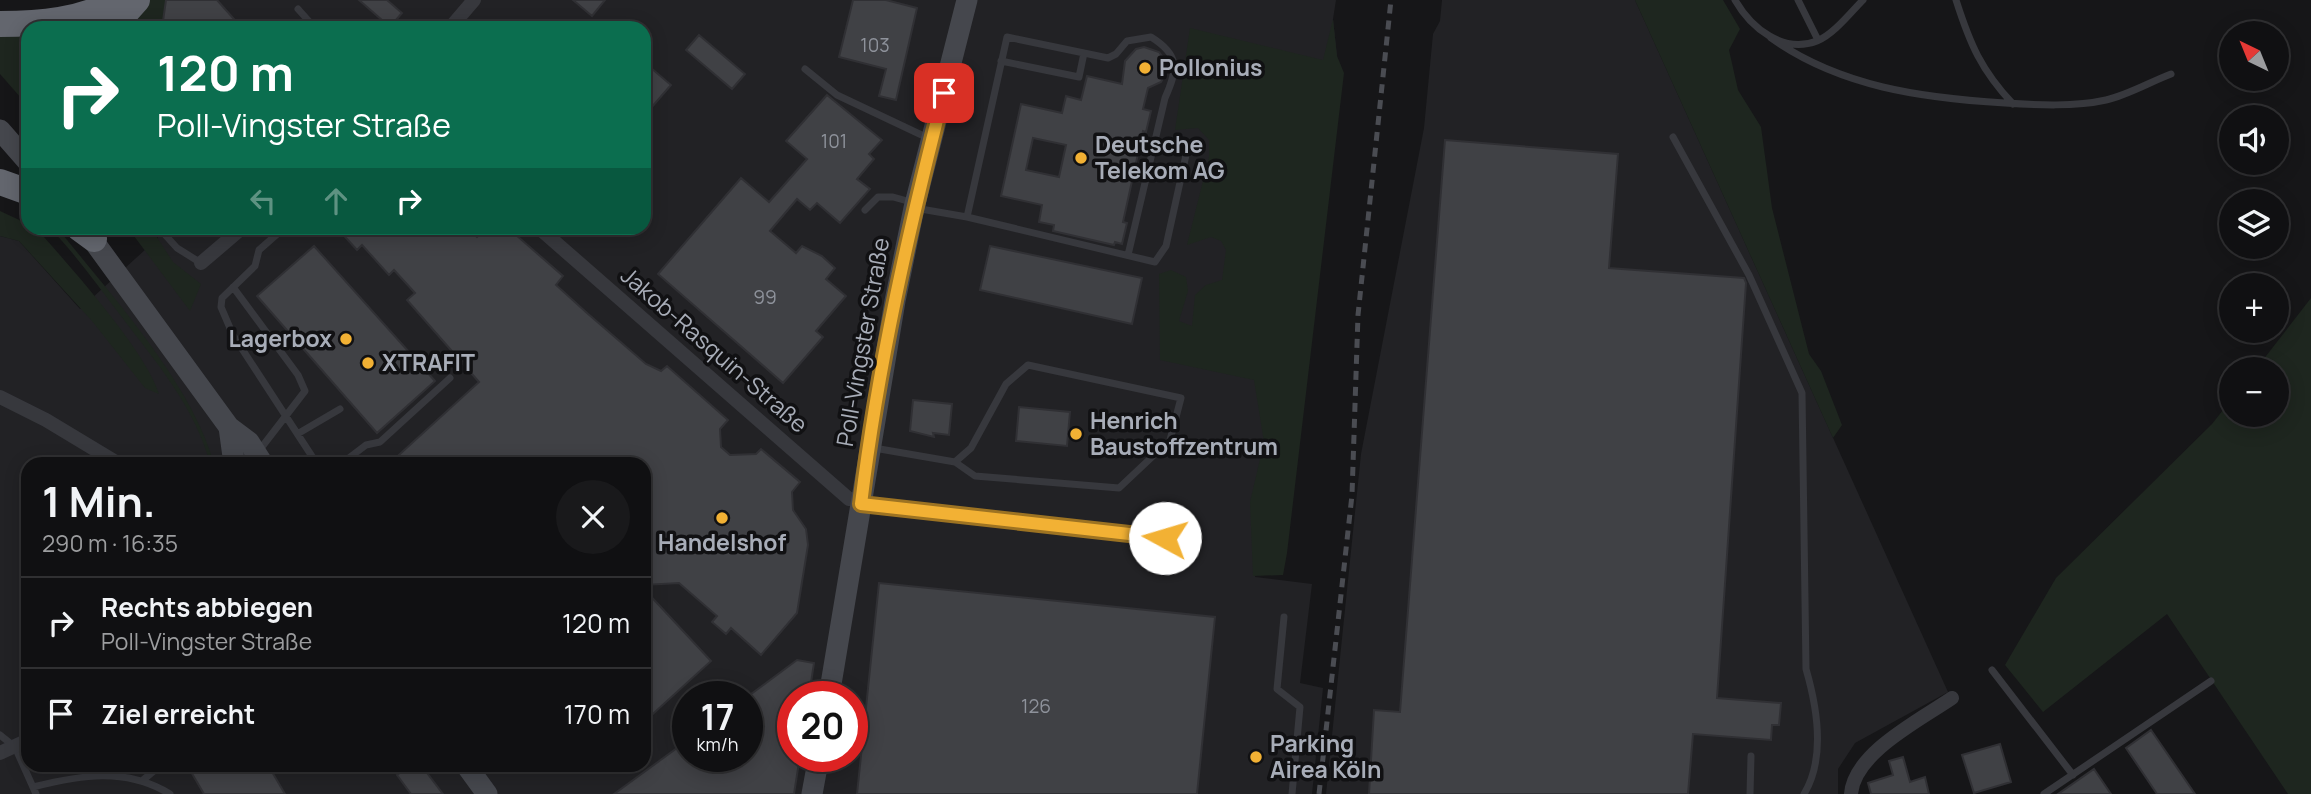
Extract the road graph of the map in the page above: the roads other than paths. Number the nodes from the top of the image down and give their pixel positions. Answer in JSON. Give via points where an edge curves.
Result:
{"nodes":[{"id":1,"x":116,"y":0,"type":"edge"},
{"id":2,"x":137,"y":0,"type":"edge"},
{"id":3,"x":474,"y":0,"type":"edge"},
{"id":4,"x":967,"y":0,"type":"edge"},
{"id":5,"x":1735,"y":0,"type":"edge"},
{"id":6,"x":1798,"y":0,"type":"edge"},
{"id":7,"x":1863,"y":0,"type":"edge"},
{"id":8,"x":1956,"y":0,"type":"edge"},
{"id":9,"x":298,"y":9,"type":"dead end"},
{"id":10,"x":48,"y":21,"type":"edge"},
{"id":11,"x":118,"y":21,"type":"edge"},
{"id":12,"x":308,"y":21,"type":"edge"},
{"id":13,"x":456,"y":21,"type":"edge"},
{"id":14,"x":0,"y":24,"type":"edge"},
{"id":15,"x":21,"y":24,"type":"edge"},
{"id":16,"x":1771,"y":37,"type":"junction"},
{"id":17,"x":1818,"y":40,"type":"junction"},
{"id":18,"x":1084,"y":53,"type":"junction"},
{"id":19,"x":1001,"y":61,"type":"junction"},
{"id":20,"x":805,"y":69,"type":"dead end"},
{"id":21,"x":2171,"y":74,"type":"dead end"},
{"id":22,"x":2013,"y":104,"type":"junction"},
{"id":23,"x":0,"y":130,"type":"edge"},
{"id":24,"x":1673,"y":137,"type":"dead end"},
{"id":25,"x":932,"y":139,"type":"junction"},
{"id":26,"x":21,"y":155,"type":"edge"},
{"id":27,"x":1186,"y":155,"type":"dead end"},
{"id":28,"x":0,"y":182,"type":"edge"},
{"id":29,"x":21,"y":190,"type":"edge"},
{"id":30,"x":915,"y":205,"type":"junction"},
{"id":31,"x":865,"y":210,"type":"dead end"},
{"id":32,"x":967,"y":218,"type":"junction"},
{"id":33,"x":91,"y":235,"type":"edge"},
{"id":34,"x":165,"y":235,"type":"edge"},
{"id":35,"x":234,"y":235,"type":"edge"},
{"id":36,"x":276,"y":235,"type":"edge"},
{"id":37,"x":547,"y":235,"type":"edge"},
{"id":38,"x":1128,"y":255,"type":"junction"},
{"id":39,"x":201,"y":263,"type":"joint"},
{"id":40,"x":233,"y":287,"type":"junction"},
{"id":41,"x":450,"y":378,"type":"dead end"},
{"id":42,"x":0,"y":397,"type":"edge"},
{"id":43,"x":340,"y":409,"type":"dead end"},
{"id":44,"x":289,"y":416,"type":"junction"},
{"id":45,"x":229,"y":427,"type":"junction"},
{"id":46,"x":299,"y":433,"type":"junction"},
{"id":47,"x":870,"y":447,"type":"junction"},
{"id":48,"x":107,"y":457,"type":"edge"},
{"id":49,"x":233,"y":457,"type":"edge"},
{"id":50,"x":259,"y":457,"type":"edge"},
{"id":51,"x":261,"y":457,"type":"edge"},
{"id":52,"x":313,"y":457,"type":"edge"},
{"id":53,"x":350,"y":457,"type":"edge"},
{"id":54,"x":955,"y":462,"type":"junction"},
{"id":55,"x":861,"y":502,"type":"junction"},
{"id":56,"x":1165,"y":538,"type":"dead end"},
{"id":57,"x":1284,"y":617,"type":"dead end"},
{"id":58,"x":1992,"y":670,"type":"dead end"},
{"id":59,"x":831,"y":681,"type":"edge"},
{"id":60,"x":2211,"y":681,"type":"dead end"},
{"id":61,"x":1952,"y":698,"type":"dead end"},
{"id":62,"x":0,"y":735,"type":"edge"},
{"id":63,"x":21,"y":743,"type":"edge"},
{"id":64,"x":0,"y":753,"type":"edge"},
{"id":65,"x":1751,"y":756,"type":"dead end"},
{"id":66,"x":29,"y":772,"type":"edge"},
{"id":67,"x":82,"y":772,"type":"edge"},
{"id":68,"x":153,"y":772,"type":"edge"},
{"id":69,"x":471,"y":772,"type":"edge"},
{"id":70,"x":816,"y":772,"type":"edge"},
{"id":71,"x":81,"y":775,"type":"junction"},
{"id":72,"x":2073,"y":775,"type":"junction"},
{"id":73,"x":143,"y":780,"type":"junction"},
{"id":74,"x":34,"y":790,"type":"edge"},
{"id":75,"x":170,"y":794,"type":"edge"},
{"id":76,"x":487,"y":794,"type":"edge"},
{"id":77,"x":812,"y":794,"type":"edge"},
{"id":78,"x":1292,"y":794,"type":"edge"},
{"id":79,"x":1749,"y":794,"type":"edge"},
{"id":80,"x":1804,"y":794,"type":"edge"},
{"id":81,"x":1851,"y":794,"type":"edge"},
{"id":82,"x":2044,"y":794,"type":"edge"}],
"edges":[{"from":1,"to":10,"type":"highway","via":[[100,10]]},
{"from":2,"to":11,"type":"highway"},
{"from":3,"to":13,"type":"street"},
{"from":4,"to":25,"type":"street","name":"Poll-Vingster Straße"},
{"from":5,"to":16,"type":"lane","via":[[1746,18]]},
{"from":6,"to":17,"type":"lane"},
{"from":7,"to":17,"type":"lane"},
{"from":8,"to":22,"type":"lane","via":[[1987,77]]},
{"from":9,"to":12,"type":"lane"},
{"from":14,"to":15,"type":"highway"},
{"from":16,"to":17,"type":"lane","via":[[1793,46]]},
{"from":16,"to":22,"type":"lane","via":[[1795,55],[1910,96]]},
{"from":18,"to":19,"type":"lane","via":[[1007,37]]},
{"from":18,"to":19,"type":"lane","via":[[1079,78]]},
{"from":18,"to":38,"type":"lane","via":[[1108,58],[1127,41],[1151,37],[1167,46],[1175,64]]},
{"from":19,"to":32,"type":"lane"},
{"from":20,"to":25,"type":"lane","via":[[837,94]]},
{"from":21,"to":22,"type":"lane","via":[[2106,100]]},
{"from":23,"to":26,"type":"street"},
{"from":24,"to":80,"type":"lane","via":[[1749,275],[1802,393],[1806,669],[1817,708],[1815,762]]},
{"from":25,"to":30,"type":"street","name":"Poll-Vingster Straße"},
{"from":27,"to":38,"type":"lane","via":[[1166,246],[1155,262]]},
{"from":28,"to":29,"type":"highway"},
{"from":30,"to":31,"type":"lane","via":[[878,197]]},
{"from":30,"to":32,"type":"lane"},
{"from":30,"to":47,"type":"street","name":"Poll-Vingster Straße"},
{"from":32,"to":38,"type":"lane"},
{"from":33,"to":45,"type":"street"},
{"from":34,"to":39,"type":"lane"},
{"from":35,"to":39,"type":"street"},
{"from":36,"to":40,"type":"lane","via":[[259,250],[255,267]]},
{"from":37,"to":55,"type":"street","name":"Jakob-Rasquin-Straße","via":[[849,499]]},
{"from":40,"to":44,"type":"lane","via":[[222,298],[223,316]]},
{"from":40,"to":44,"type":"lane","via":[[305,391]]},
{"from":41,"to":53,"type":"lane","via":[[380,442],[366,445]]},
{"from":42,"to":48,"type":"street"},
{"from":43,"to":46,"type":"lane"},
{"from":44,"to":46,"type":"lane"},
{"from":44,"to":51,"type":"lane"},
{"from":45,"to":49,"type":"street"},
{"from":45,"to":50,"type":"street"},
{"from":46,"to":52,"type":"lane"},
{"from":47,"to":54,"type":"lane"},
{"from":47,"to":55,"type":"street","name":"Poll-Vingster Straße"},
{"from":54,"to":54,"type":"lane","via":[[971,448],[1006,384],[1028,365],[1181,398],[1170,440],[1119,488],[975,476]]},
{"from":55,"to":56,"type":"lane"},
{"from":55,"to":59,"type":"street","name":"Poll-Vingster Straße"},
{"from":57,"to":78,"type":"lane","via":[[1277,690],[1300,706]]},
{"from":58,"to":72,"type":"lane"},
{"from":60,"to":72,"type":"lane"},
{"from":61,"to":81,"type":"street","via":[[1872,753],[1852,780]]},
{"from":62,"to":63,"type":"lane"},
{"from":63,"to":64,"type":"street"},
{"from":65,"to":79,"type":"lane"},
{"from":66,"to":74,"type":"lane"},
{"from":67,"to":71,"type":"lane"},
{"from":68,"to":73,"type":"lane"},
{"from":69,"to":76,"type":"street"},
{"from":70,"to":77,"type":"street"},
{"from":71,"to":73,"type":"lane"},
{"from":71,"to":74,"type":"lane"},
{"from":72,"to":82,"type":"lane"},
{"from":73,"to":75,"type":"lane"}]}
